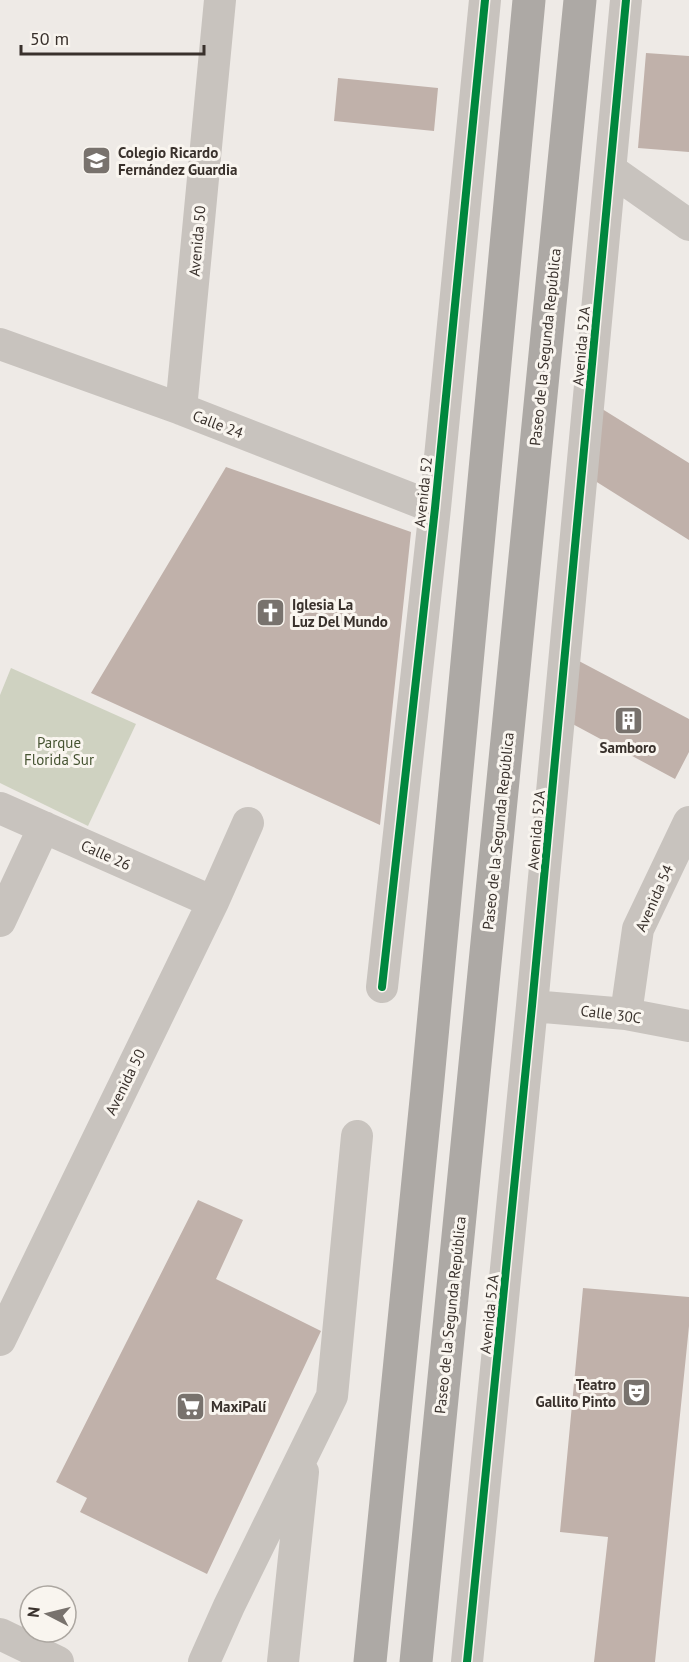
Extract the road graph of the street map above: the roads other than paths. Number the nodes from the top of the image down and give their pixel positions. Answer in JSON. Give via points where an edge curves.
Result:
{"nodes":[{"id":1,"x":220,"y":0,"type":"edge"},
{"id":2,"x":485,"y":0,"type":"edge"},
{"id":3,"x":529,"y":0,"type":"edge"},
{"id":4,"x":580,"y":0,"type":"edge"},
{"id":5,"x":627,"y":0,"type":"edge"},
{"id":6,"x":611,"y":170,"type":"junction"},
{"id":7,"x":689,"y":225,"type":"edge"},
{"id":8,"x":0,"y":344,"type":"edge"},
{"id":9,"x":182,"y":410,"type":"junction"},
{"id":10,"x":435,"y":508,"type":"junction"},
{"id":11,"x":0,"y":808,"type":"edge"},
{"id":12,"x":689,"y":822,"type":"edge"},
{"id":13,"x":248,"y":823,"type":"dead end"},
{"id":14,"x":44,"y":828,"type":"junction"},
{"id":15,"x":213,"y":902,"type":"junction"},
{"id":16,"x":0,"y":921,"type":"edge"},
{"id":17,"x":382,"y":987,"type":"dead end"},
{"id":18,"x":532,"y":1006,"type":"junction"},
{"id":19,"x":626,"y":1014,"type":"junction"},
{"id":20,"x":689,"y":1026,"type":"edge"},
{"id":21,"x":357,"y":1136,"type":"dead end"},
{"id":22,"x":0,"y":1340,"type":"edge"},
{"id":23,"x":305,"y":1454,"type":"junction"},
{"id":24,"x":0,"y":1634,"type":"edge"},
{"id":25,"x":51,"y":1661,"type":"edge"},
{"id":26,"x":204,"y":1662,"type":"edge"},
{"id":27,"x":283,"y":1662,"type":"edge"},
{"id":28,"x":370,"y":1662,"type":"edge"},
{"id":29,"x":416,"y":1662,"type":"edge"},
{"id":30,"x":467,"y":1662,"type":"edge"}],
"edges":[{"from":1,"to":9,"type":"street","name":"Avenida 50"},
{"from":2,"to":10,"type":"street","name":"Avenida 52"},
{"from":3,"to":28,"type":"highway"},
{"from":4,"to":29,"type":"highway","name":"Paseo de la Segunda República"},
{"from":5,"to":6,"type":"street","name":"Avenida 52A"},
{"from":6,"to":7,"type":"street"},
{"from":6,"to":18,"type":"street","name":"Avenida 52A"},
{"from":8,"to":9,"type":"street","name":"Calle 24"},
{"from":9,"to":10,"type":"street","name":"Calle 24"},
{"from":10,"to":17,"type":"street","name":"Avenida 52"},
{"from":11,"to":14,"type":"street","name":"Calle 26"},
{"from":12,"to":19,"type":"street","name":"Avenida 54","via":[[638,929]]},
{"from":13,"to":15,"type":"street","name":"Avenida 50"},
{"from":14,"to":15,"type":"street","name":"Calle 26"},
{"from":14,"to":16,"type":"street"},
{"from":15,"to":22,"type":"street","name":"Avenida 50"},
{"from":18,"to":19,"type":"street","name":"Calle 30C"},
{"from":18,"to":30,"type":"street","name":"Avenida 52A"},
{"from":19,"to":20,"type":"street","name":"Calle 30C"},
{"from":21,"to":23,"type":"street","via":[[332,1396]]},
{"from":23,"to":26,"type":"street"},
{"from":23,"to":27,"type":"street"},
{"from":24,"to":25,"type":"street"}]}
